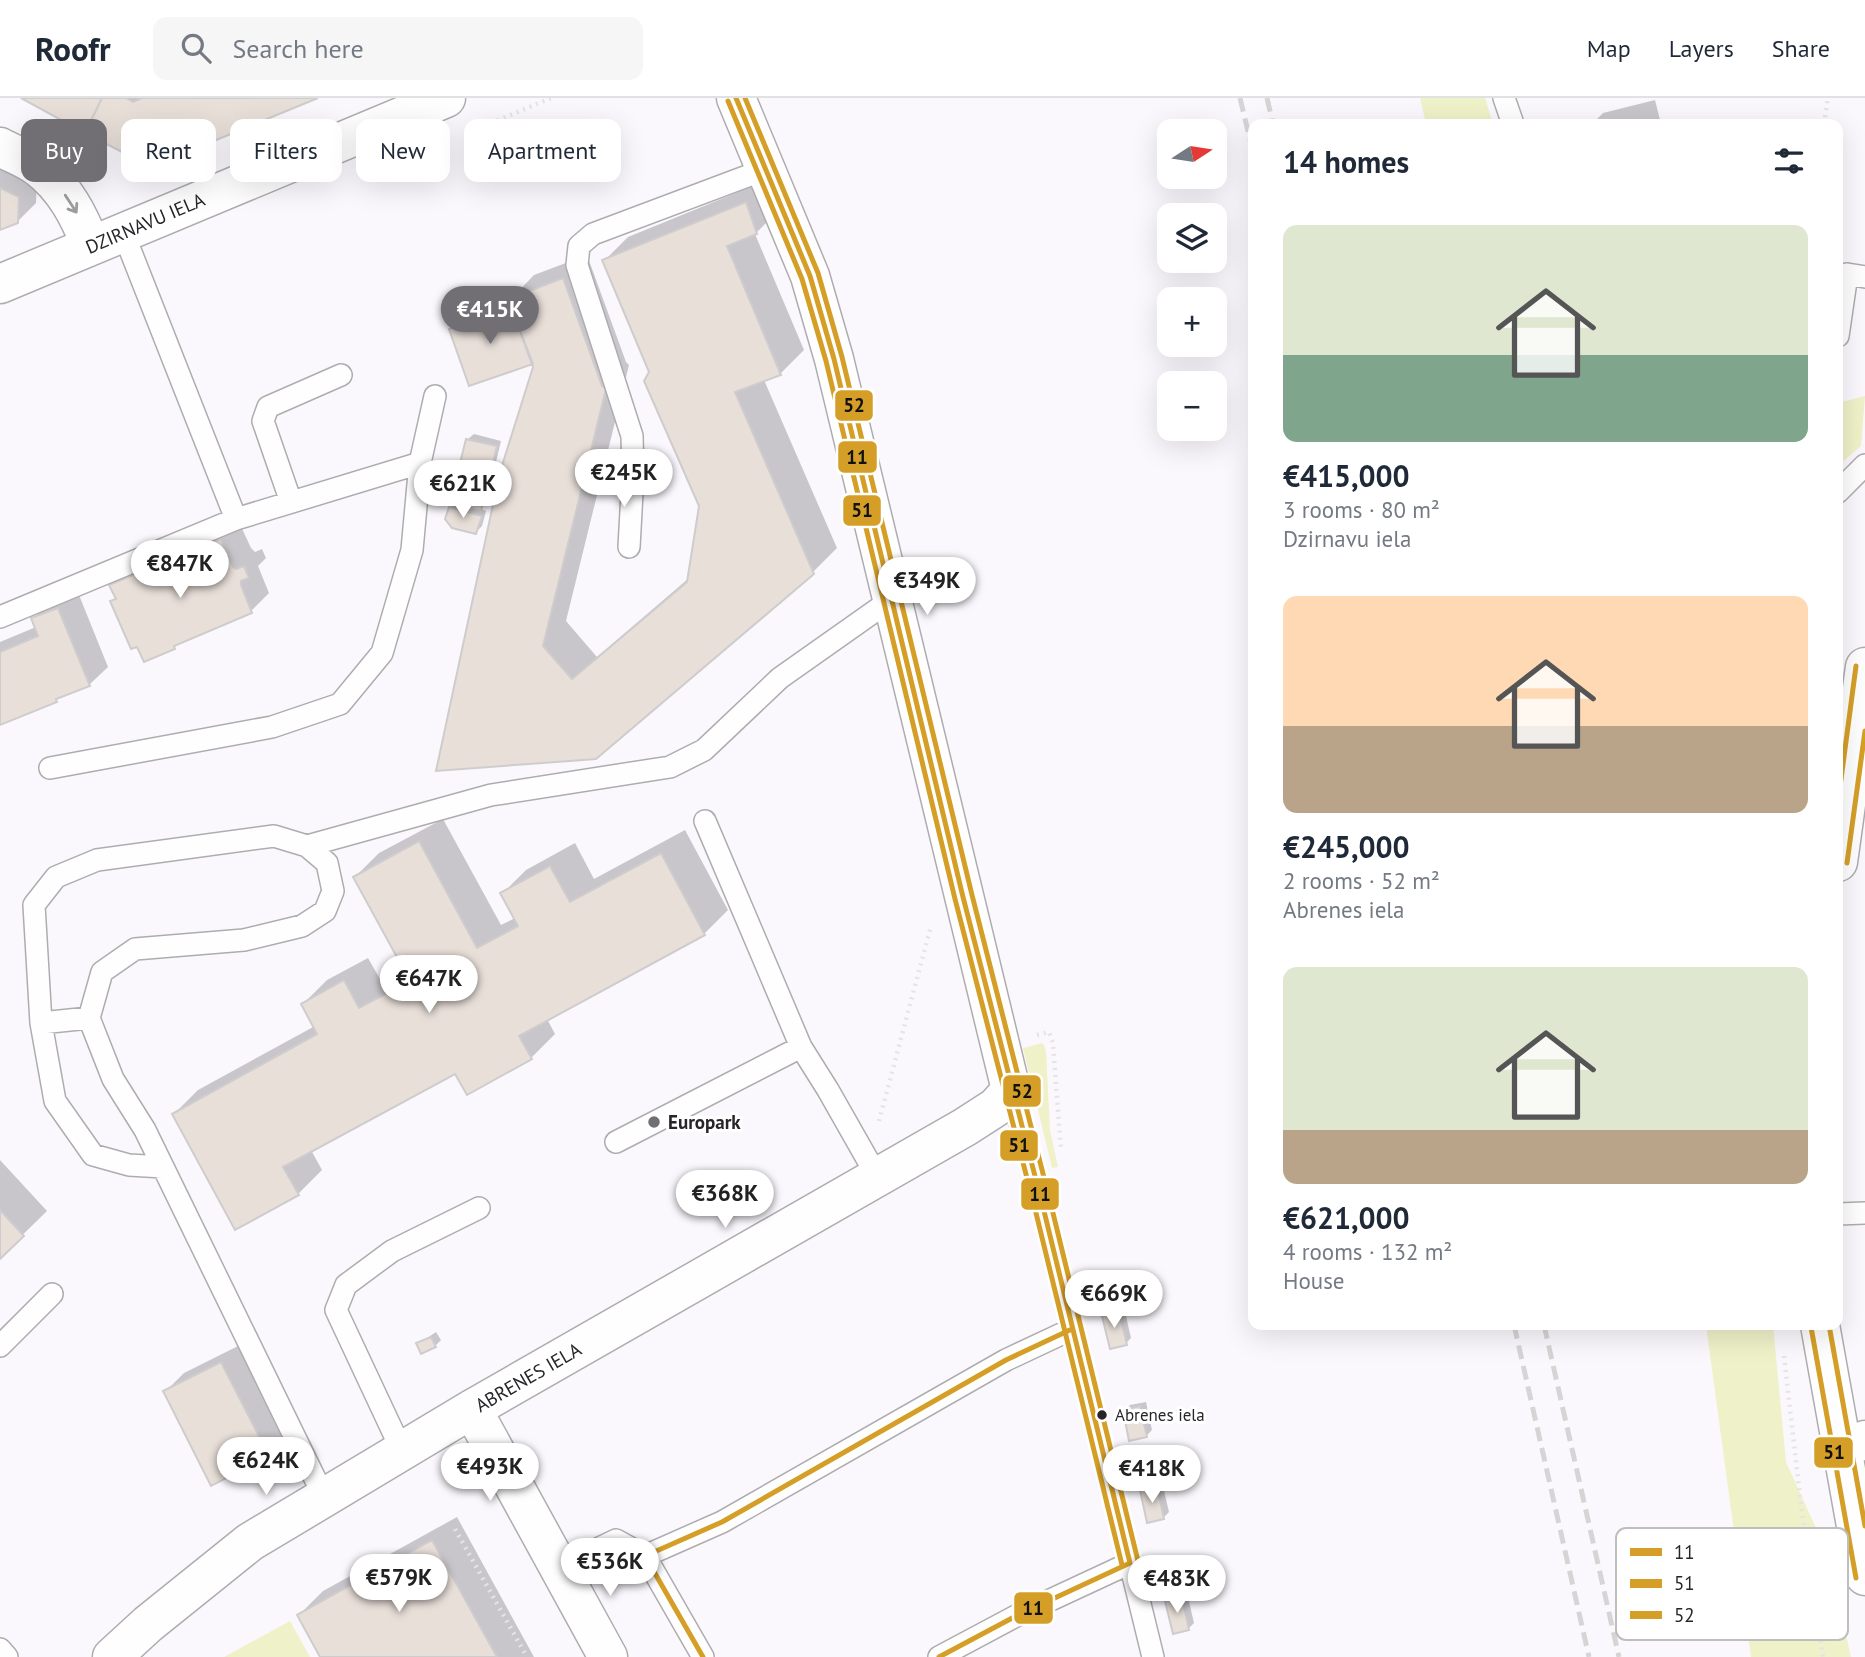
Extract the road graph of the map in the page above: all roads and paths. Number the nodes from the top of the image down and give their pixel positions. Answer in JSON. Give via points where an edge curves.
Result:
{"nodes":[{"id":1,"x":446,"y":98,"type":"edge"},
{"id":2,"x":736,"y":98,"type":"edge"},
{"id":3,"x":1504,"y":98,"type":"edge"},
{"id":4,"x":1828,"y":98,"type":"edge"},
{"id":5,"x":1511,"y":119,"type":"edge"},
{"id":6,"x":1825,"y":119,"type":"edge"},
{"id":7,"x":0,"y":147,"type":"edge"},
{"id":8,"x":765,"y":169,"type":"junction"},
{"id":9,"x":107,"y":239,"type":"junction"},
{"id":10,"x":1865,"y":276,"type":"edge"},
{"id":11,"x":0,"y":284,"type":"edge"},
{"id":12,"x":1843,"y":302,"type":"edge"},
{"id":13,"x":341,"y":375,"type":"dead end"},
{"id":14,"x":435,"y":396,"type":"dead end"},
{"id":15,"x":419,"y":463,"type":"junction"},
{"id":16,"x":1865,"y":465,"type":"edge"},
{"id":17,"x":1843,"y":487,"type":"edge"},
{"id":18,"x":291,"y":502,"type":"junction"},
{"id":19,"x":236,"y":519,"type":"junction"},
{"id":20,"x":629,"y":547,"type":"dead end"},
{"id":21,"x":892,"y":599,"type":"junction"},
{"id":22,"x":0,"y":617,"type":"edge"},
{"id":23,"x":1865,"y":667,"type":"edge"},
{"id":24,"x":50,"y":768,"type":"dead end"},
{"id":25,"x":705,"y":821,"type":"dead end"},
{"id":26,"x":1843,"y":826,"type":"edge"},
{"id":27,"x":307,"y":846,"type":"junction"},
{"id":28,"x":933,"y":919,"type":"dead end"},
{"id":29,"x":89,"y":1018,"type":"junction"},
{"id":30,"x":41,"y":1023,"type":"junction"},
{"id":31,"x":801,"y":1047,"type":"junction"},
{"id":32,"x":1011,"y":1090,"type":"junction"},
{"id":33,"x":876,"y":1133,"type":"dead end"},
{"id":34,"x":616,"y":1142,"type":"dead end"},
{"id":35,"x":163,"y":1167,"type":"junction"},
{"id":36,"x":878,"y":1178,"type":"junction"},
{"id":37,"x":479,"y":1208,"type":"dead end"},
{"id":38,"x":1865,"y":1213,"type":"edge"},
{"id":39,"x":1843,"y":1214,"type":"edge"},
{"id":40,"x":52,"y":1294,"type":"dead end"},
{"id":41,"x":1072,"y":1329,"type":"junction"},
{"id":42,"x":1820,"y":1330,"type":"edge"},
{"id":43,"x":0,"y":1346,"type":"edge"},
{"id":44,"x":1783,"y":1352,"type":"dead end"},
{"id":45,"x":472,"y":1409,"type":"junction"},
{"id":46,"x":1853,"y":1444,"type":"edge"},
{"id":47,"x":402,"y":1451,"type":"junction"},
{"id":48,"x":324,"y":1497,"type":"junction"},
{"id":49,"x":1804,"y":1528,"type":"edge"},
{"id":50,"x":455,"y":1529,"type":"dead end"},
{"id":51,"x":645,"y":1556,"type":"junction"},
{"id":52,"x":1130,"y":1563,"type":"junction"},
{"id":53,"x":560,"y":1567,"type":"junction"},
{"id":54,"x":1865,"y":1576,"type":"edge"},
{"id":55,"x":0,"y":1649,"type":"edge"},
{"id":56,"x":7,"y":1657,"type":"edge"},
{"id":57,"x":112,"y":1657,"type":"edge"},
{"id":58,"x":527,"y":1657,"type":"edge"},
{"id":59,"x":608,"y":1657,"type":"edge"},
{"id":60,"x":703,"y":1657,"type":"edge"},
{"id":61,"x":939,"y":1657,"type":"edge"},
{"id":62,"x":1153,"y":1657,"type":"edge"}],
"edges":[{"from":1,"to":9,"type":"main road","name":"DZIRNAVU IELA"},
{"from":2,"to":8,"type":"main road"},
{"from":3,"to":5,"type":"lane"},
{"from":4,"to":6,"type":"path"},
{"from":7,"to":9,"type":"main road","one_way":true,"via":[[38,167]]},
{"from":8,"to":20,"type":"lane","via":[[593,234],[579,246],[577,265],[632,436]]},
{"from":8,"to":21,"type":"main road","via":[[810,275]]},
{"from":9,"to":11,"type":"main road","name":"DZIRNAVU IELA"},
{"from":9,"to":19,"type":"lane"},
{"from":10,"to":12,"type":"lane","via":[[1847,274]]},
{"from":13,"to":18,"type":"lane","via":[[268,407],[263,421]]},
{"from":14,"to":15,"type":"lane"},
{"from":15,"to":18,"type":"lane"},
{"from":15,"to":24,"type":"lane","via":[[412,550],[382,653],[340,704],[272,727]]},
{"from":16,"to":17,"type":"lane"},
{"from":18,"to":19,"type":"lane"},
{"from":19,"to":22,"type":"lane"},
{"from":21,"to":27,"type":"lane","via":[[780,678],[704,750],[670,767],[491,795]]},
{"from":21,"to":32,"type":"main road"},
{"from":23,"to":26,"type":"main road"},
{"from":25,"to":31,"type":"lane"},
{"from":27,"to":29,"type":"lane","via":[[327,863],[333,891],[326,911],[302,926],[244,940],[135,949],[102,972]]},
{"from":27,"to":30,"type":"lane","via":[[274,836],[97,860],[56,877],[34,905]]},
{"from":28,"to":33,"type":"path"},
{"from":29,"to":30,"type":"lane"},
{"from":29,"to":35,"type":"lane","via":[[113,1079]]},
{"from":30,"to":35,"type":"lane","via":[[55,1101],[93,1155],[129,1165]]},
{"from":31,"to":34,"type":"lane"},
{"from":31,"to":36,"type":"lane"},
{"from":32,"to":36,"type":"main road","name":"ABRENES IELA","via":[[996,1107]]},
{"from":32,"to":41,"type":"lane"},
{"from":35,"to":48,"type":"lane"},
{"from":36,"to":45,"type":"main road","name":"ABRENES IELA"},
{"from":37,"to":47,"type":"lane","via":[[392,1251],[346,1285],[336,1310]]},
{"from":38,"to":39,"type":"lane"},
{"from":40,"to":43,"type":"lane"},
{"from":41,"to":51,"type":"lane","via":[[1006,1360],[722,1522]]},
{"from":41,"to":52,"type":"lane"},
{"from":42,"to":46,"type":"main road"},
{"from":44,"to":49,"type":"path"},
{"from":45,"to":47,"type":"main road","name":"ABRENES IELA"},
{"from":45,"to":53,"type":"main road"},
{"from":46,"to":54,"type":"main road"},
{"from":47,"to":48,"type":"main road","name":"ABRENES IELA"},
{"from":48,"to":57,"type":"main road","name":"ABRENES IELA","via":[[250,1542]]},
{"from":50,"to":58,"type":"path"},
{"from":51,"to":53,"type":"lane","via":[[616,1541]]},
{"from":51,"to":60,"type":"lane"},
{"from":52,"to":61,"type":"lane"},
{"from":52,"to":62,"type":"lane"},
{"from":53,"to":59,"type":"main road"},
{"from":55,"to":56,"type":"lane"}]}
